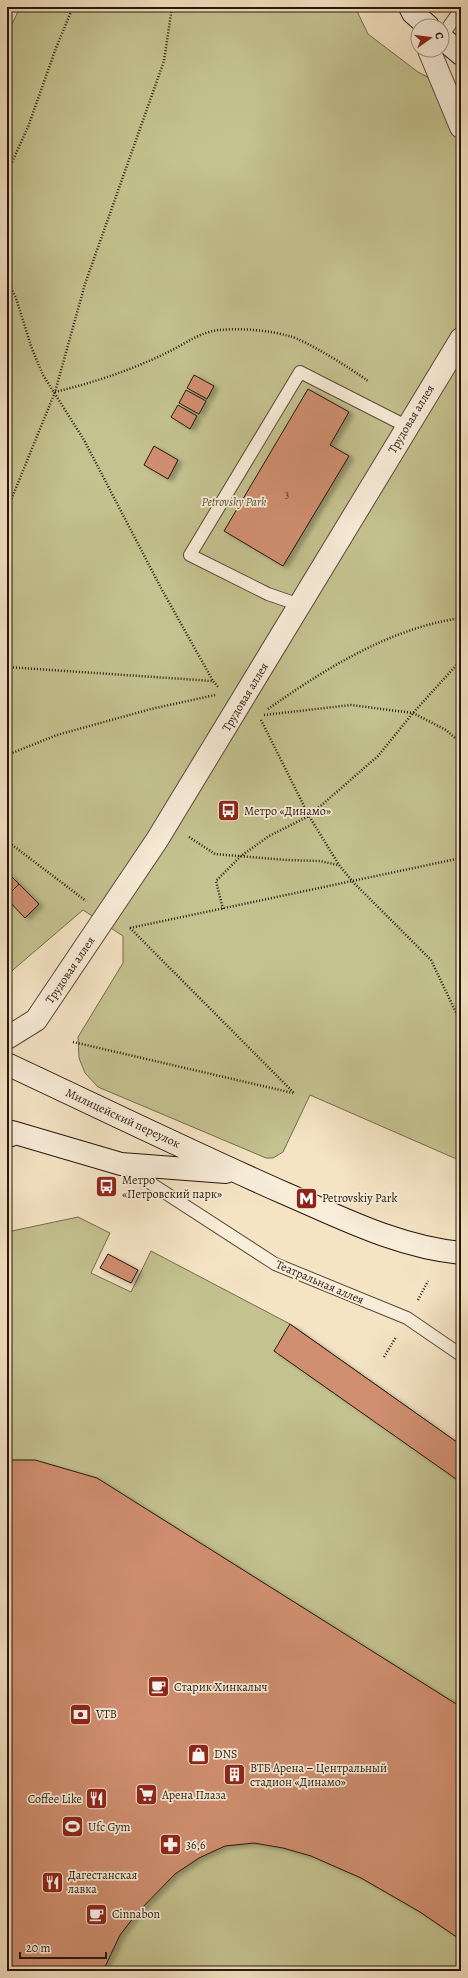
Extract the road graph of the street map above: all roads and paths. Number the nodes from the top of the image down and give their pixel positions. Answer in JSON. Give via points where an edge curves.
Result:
{"nodes":[{"id":1,"x":73,"y":7,"type":"edge"},
{"id":2,"x":172,"y":7,"type":"edge"},
{"id":3,"x":461,"y":9,"type":"edge"},
{"id":4,"x":450,"y":25,"type":"edge"},
{"id":5,"x":450,"y":44,"type":"edge"},
{"id":6,"x":461,"y":54,"type":"edge"},
{"id":7,"x":432,"y":58,"type":"edge"},
{"id":8,"x":461,"y":127,"type":"edge"},
{"id":9,"x":7,"y":173,"type":"edge"},
{"id":10,"x":7,"y":280,"type":"edge"},
{"id":11,"x":461,"y":339,"type":"edge"},
{"id":12,"x":371,"y":383,"type":"dead end"},
{"id":13,"x":55,"y":392,"type":"junction"},
{"id":14,"x":406,"y":426,"type":"junction"},
{"id":15,"x":7,"y":510,"type":"edge"},
{"id":16,"x":300,"y":605,"type":"junction"},
{"id":17,"x":461,"y":618,"type":"edge"},
{"id":18,"x":461,"y":660,"type":"edge"},
{"id":19,"x":7,"y":667,"type":"edge"},
{"id":20,"x":213,"y":681,"type":"junction"},
{"id":21,"x":413,"y":713,"type":"junction"},
{"id":22,"x":259,"y":716,"type":"junction"},
{"id":23,"x":461,"y":743,"type":"edge"},
{"id":24,"x":7,"y":755,"type":"edge"},
{"id":25,"x":309,"y":816,"type":"junction"},
{"id":26,"x":185,"y":835,"type":"dead end"},
{"id":27,"x":7,"y":841,"type":"edge"},
{"id":28,"x":241,"y":856,"type":"junction"},
{"id":29,"x":460,"y":857,"type":"edge"},
{"id":30,"x":338,"y":865,"type":"junction"},
{"id":31,"x":353,"y":882,"type":"junction"},
{"id":32,"x":87,"y":901,"type":"dead end"},
{"id":33,"x":223,"y":909,"type":"junction"},
{"id":34,"x":461,"y":1023,"type":"edge"},
{"id":35,"x":7,"y":1038,"type":"edge"},
{"id":36,"x":73,"y":1042,"type":"dead end"},
{"id":37,"x":7,"y":1064,"type":"edge"},
{"id":38,"x":7,"y":1133,"type":"edge"},
{"id":39,"x":121,"y":1164,"type":"junction"},
{"id":40,"x":239,"y":1173,"type":"junction"},
{"id":41,"x":461,"y":1253,"type":"edge"},
{"id":42,"x":428,"y":1281,"type":"dead end"},
{"id":43,"x":418,"y":1301,"type":"dead end"},
{"id":44,"x":399,"y":1332,"type":"dead end"},
{"id":45,"x":461,"y":1355,"type":"edge"},
{"id":46,"x":384,"y":1357,"type":"dead end"}],
"edges":[{"from":1,"to":9,"type":"path","via":[[28,127]]},
{"from":2,"to":13,"type":"path","via":[[164,61],[85,284]]},
{"from":3,"to":4,"type":"lane"},
{"from":5,"to":6,"type":"street"},
{"from":7,"to":8,"type":"street"},
{"from":10,"to":13,"type":"path","via":[[16,298],[32,349],[43,374]]},
{"from":11,"to":14,"type":"street","name":"Трудовая аллея"},
{"from":12,"to":13,"type":"path","via":[[290,336],[257,331],[219,330],[198,336],[164,354],[114,374]]},
{"from":13,"to":15,"type":"path"},
{"from":13,"to":20,"type":"path","via":[[84,440]]},
{"from":14,"to":16,"type":"street","name":"Трудовая аллея"},
{"from":14,"to":16,"type":"lane","via":[[300,372],[190,555],[268,594]]},
{"from":16,"to":35,"type":"street","name":"Трудовая аллея","via":[[158,840],[36,1020]]},
{"from":17,"to":22,"type":"path","via":[[405,632],[364,650],[314,677]]},
{"from":18,"to":21,"type":"path"},
{"from":19,"to":20,"type":"path"},
{"from":20,"to":24,"type":"path","via":[[223,693],[151,709],[57,735]]},
{"from":21,"to":22,"type":"path","via":[[351,705]]},
{"from":21,"to":23,"type":"path","via":[[446,730]]},
{"from":21,"to":25,"type":"path","via":[[378,756]]},
{"from":22,"to":25,"type":"path"},
{"from":25,"to":28,"type":"path","via":[[269,836]]},
{"from":25,"to":30,"type":"path"},
{"from":26,"to":28,"type":"path","via":[[215,854]]},
{"from":27,"to":32,"type":"path"},
{"from":28,"to":30,"type":"path","via":[[320,861]]},
{"from":28,"to":33,"type":"path","via":[[216,881]]},
{"from":29,"to":31,"type":"path"},
{"from":30,"to":31,"type":"path"},
{"from":31,"to":33,"type":"path"},
{"from":31,"to":34,"type":"path","via":[[431,960]]},
{"from":33,"to":36,"type":"path","via":[[130,928],[294,1093]]},
{"from":37,"to":40,"type":"street","name":"Милицейский переулок"},
{"from":38,"to":39,"type":"street","name":"Милицейский переулок","via":[[11,1135],[12,1132]]},
{"from":39,"to":40,"type":"street","name":"Милицейский переулок"},
{"from":39,"to":45,"type":"lane","name":"Театральная аллея","via":[[275,1264],[407,1318]]},
{"from":40,"to":41,"type":"street","name":"Милицейский переулок","via":[[380,1234],[409,1244]]},
{"from":42,"to":43,"type":"path"},
{"from":44,"to":46,"type":"path"}]}
